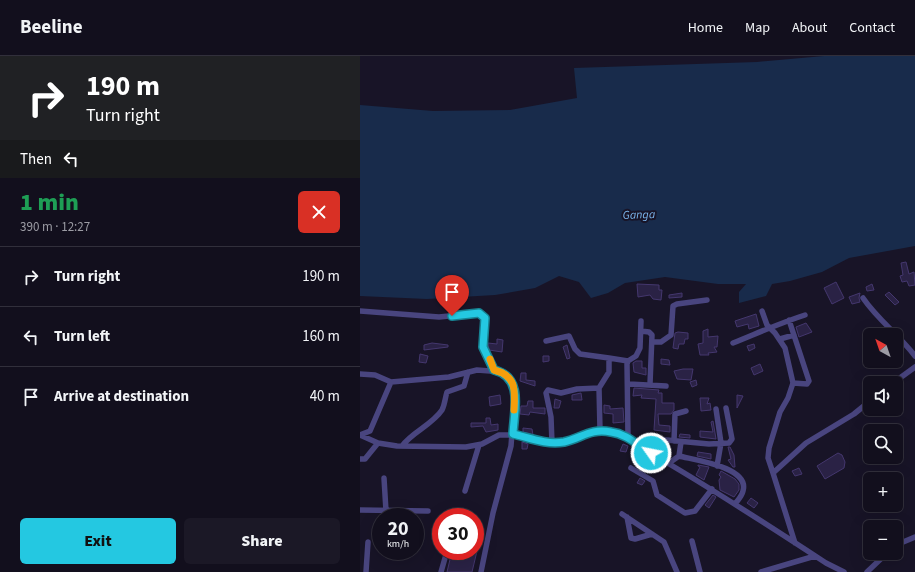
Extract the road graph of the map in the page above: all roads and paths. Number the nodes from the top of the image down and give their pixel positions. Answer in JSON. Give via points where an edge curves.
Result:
{"nodes":[{"id":1,"x":863,"y":298,"type":"dead end"},
{"id":2,"x":707,"y":300,"type":"dead end"},
{"id":3,"x":360,"y":311,"type":"edge"},
{"id":4,"x":762,"y":311,"type":"dead end"},
{"id":5,"x":805,"y":315,"type":"dead end"},
{"id":6,"x":789,"y":320,"type":"junction"},
{"id":7,"x":641,"y":321,"type":"dead end"},
{"id":8,"x":770,"y":328,"type":"junction"},
{"id":9,"x":641,"y":331,"type":"junction"},
{"id":10,"x":794,"y":335,"type":"junction"},
{"id":11,"x":780,"y":339,"type":"junction"},
{"id":12,"x":546,"y":341,"type":"dead end"},
{"id":13,"x":652,"y":342,"type":"junction"},
{"id":14,"x":733,"y":343,"type":"dead end"},
{"id":15,"x":915,"y":356,"type":"edge"},
{"id":16,"x":609,"y":358,"type":"junction"},
{"id":17,"x":628,"y":361,"type":"junction"},
{"id":18,"x":915,"y":367,"type":"edge"},
{"id":19,"x":494,"y":370,"type":"junction"},
{"id":20,"x":468,"y":372,"type":"junction"},
{"id":21,"x":360,"y":374,"type":"edge"},
{"id":22,"x":903,"y":376,"type":"edge"},
{"id":23,"x":391,"y":382,"type":"junction"},
{"id":24,"x":793,"y":383,"type":"junction"},
{"id":25,"x":628,"y":384,"type":"junction"},
{"id":26,"x":650,"y":384,"type":"junction"},
{"id":27,"x":666,"y":386,"type":"dead end"},
{"id":28,"x":599,"y":388,"type":"junction"},
{"id":29,"x":863,"y":407,"type":"edge"},
{"id":30,"x":726,"y":408,"type":"dead end"},
{"id":31,"x":716,"y":409,"type":"dead end"},
{"id":32,"x":686,"y":411,"type":"dead end"},
{"id":33,"x":600,"y":430,"type":"junction"},
{"id":34,"x":360,"y":435,"type":"edge"},
{"id":35,"x":513,"y":435,"type":"junction"},
{"id":36,"x":628,"y":437,"type":"junction"},
{"id":37,"x":674,"y":441,"type":"junction"},
{"id":38,"x":681,"y":442,"type":"junction"},
{"id":39,"x":378,"y":443,"type":"junction"},
{"id":40,"x":552,"y":443,"type":"junction"},
{"id":41,"x":721,"y":443,"type":"junction"},
{"id":42,"x":479,"y":445,"type":"junction"},
{"id":43,"x":402,"y":446,"type":"junction"},
{"id":44,"x":651,"y":453,"type":"junction"},
{"id":45,"x":678,"y":456,"type":"junction"},
{"id":46,"x":360,"y":459,"type":"edge"},
{"id":47,"x":669,"y":463,"type":"junction"},
{"id":48,"x":717,"y":466,"type":"junction"},
{"id":49,"x":631,"y":468,"type":"dead end"},
{"id":50,"x":773,"y":473,"type":"junction"},
{"id":51,"x":384,"y":478,"type":"dead end"},
{"id":52,"x":712,"y":489,"type":"junction"},
{"id":53,"x":465,"y":491,"type":"dead end"},
{"id":54,"x":735,"y":504,"type":"junction"},
{"id":55,"x":386,"y":508,"type":"edge"},
{"id":56,"x":360,"y":510,"type":"edge"},
{"id":57,"x":372,"y":510,"type":"edge"},
{"id":58,"x":424,"y":511,"type":"edge"},
{"id":59,"x":428,"y":511,"type":"dead end"},
{"id":60,"x":652,"y":534,"type":"junction"},
{"id":61,"x":915,"y":537,"type":"edge"},
{"id":62,"x":692,"y":541,"type":"dead end"},
{"id":63,"x":368,"y":542,"type":"dead end"},
{"id":64,"x":903,"y":542,"type":"edge"},
{"id":65,"x":795,"y":543,"type":"junction"},
{"id":66,"x":815,"y":556,"type":"junction"},
{"id":67,"x":444,"y":560,"type":"edge"},
{"id":68,"x":880,"y":560,"type":"edge"},
{"id":69,"x":366,"y":572,"type":"edge"},
{"id":70,"x":441,"y":572,"type":"edge"},
{"id":71,"x":481,"y":572,"type":"edge"},
{"id":72,"x":677,"y":572,"type":"edge"},
{"id":73,"x":700,"y":572,"type":"edge"},
{"id":74,"x":761,"y":572,"type":"edge"},
{"id":75,"x":844,"y":572,"type":"edge"},
{"id":76,"x":868,"y":572,"type":"edge"}],
"edges":[{"from":1,"to":15,"type":"street"},
{"from":2,"to":13,"type":"street","via":[[673,306],[670,335],[661,342]]},
{"from":3,"to":19,"type":"street","via":[[439,317],[483,314],[483,347]]},
{"from":4,"to":8,"type":"street"},
{"from":5,"to":6,"type":"street"},
{"from":6,"to":8,"type":"street"},
{"from":6,"to":10,"type":"street"},
{"from":7,"to":9,"type":"street"},
{"from":8,"to":11,"type":"street"},
{"from":8,"to":14,"type":"street"},
{"from":9,"to":13,"type":"street","via":[[651,333]]},
{"from":9,"to":17,"type":"street","via":[[638,353]]},
{"from":10,"to":11,"type":"street"},
{"from":10,"to":24,"type":"street","via":[[809,381],[807,384]]},
{"from":11,"to":24,"type":"street","via":[[785,348]]},
{"from":12,"to":16,"type":"street","via":[[569,336],[580,354]]},
{"from":13,"to":26,"type":"street"},
{"from":16,"to":17,"type":"street"},
{"from":16,"to":28,"type":"street","via":[[609,372]]},
{"from":17,"to":25,"type":"street"},
{"from":18,"to":22,"type":"street"},
{"from":19,"to":20,"type":"street"},
{"from":19,"to":35,"type":"street","via":[[507,375],[513,385]]},
{"from":20,"to":23,"type":"street","via":[[426,380]]},
{"from":20,"to":43,"type":"street","via":[[464,386],[449,390],[438,415]]},
{"from":21,"to":23,"type":"street","via":[[375,375]]},
{"from":23,"to":34,"type":"street","via":[[370,431]]},
{"from":24,"to":50,"type":"street","via":[[778,416],[769,448],[768,458]]},
{"from":25,"to":26,"type":"street"},
{"from":25,"to":36,"type":"street"},
{"from":26,"to":27,"type":"street"},
{"from":28,"to":33,"type":"street"},
{"from":28,"to":40,"type":"street","via":[[568,390],[561,393],[548,390],[546,393],[551,417]]},
{"from":29,"to":50,"type":"street","via":[[806,443]]},
{"from":30,"to":41,"type":"street","via":[[732,439],[729,443]]},
{"from":31,"to":41,"type":"street"},
{"from":32,"to":37,"type":"street","via":[[675,414]]},
{"from":33,"to":36,"type":"street"},
{"from":33,"to":40,"type":"street"},
{"from":34,"to":39,"type":"street"},
{"from":35,"to":40,"type":"street"},
{"from":35,"to":42,"type":"street","via":[[495,436]]},
{"from":35,"to":71,"type":"street"},
{"from":36,"to":44,"type":"street"},
{"from":37,"to":38,"type":"street"},
{"from":37,"to":44,"type":"street","via":[[656,439]]},
{"from":38,"to":41,"type":"street"},
{"from":38,"to":45,"type":"street"},
{"from":39,"to":43,"type":"street"},
{"from":39,"to":46,"type":"street","via":[[365,459]]},
{"from":41,"to":48,"type":"street"},
{"from":42,"to":43,"type":"street"},
{"from":42,"to":53,"type":"street"},
{"from":44,"to":47,"type":"street"},
{"from":45,"to":47,"type":"street"},
{"from":45,"to":48,"type":"street"},
{"from":47,"to":52,"type":"street"},
{"from":48,"to":54,"type":"street","via":[[733,471],[742,482],[743,493]]},
{"from":49,"to":52,"type":"street","via":[[653,481],[657,495],[685,513],[695,511]]},
{"from":50,"to":65,"type":"street"},
{"from":51,"to":55,"type":"street"},
{"from":52,"to":54,"type":"street"},
{"from":54,"to":65,"type":"street"},
{"from":56,"to":57,"type":"street"},
{"from":58,"to":59,"type":"street"},
{"from":60,"to":60,"type":"street","via":[[624,515],[631,538]]},
{"from":60,"to":72,"type":"street","via":[[664,542]]},
{"from":61,"to":64,"type":"street"},
{"from":62,"to":73,"type":"street"},
{"from":63,"to":69,"type":"street"},
{"from":65,"to":66,"type":"street"},
{"from":66,"to":74,"type":"street"},
{"from":66,"to":75,"type":"street"},
{"from":67,"to":70,"type":"street"},
{"from":68,"to":76,"type":"street"}]}
